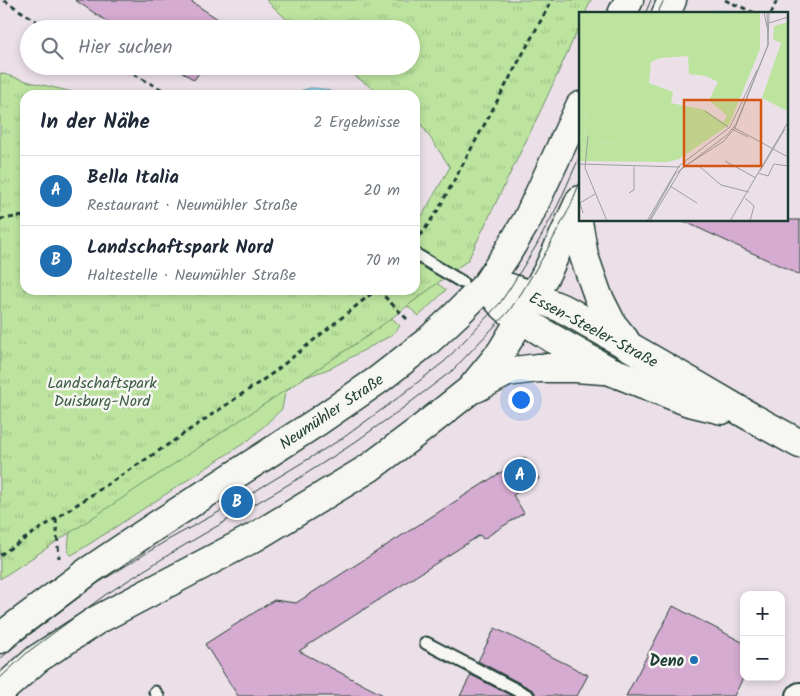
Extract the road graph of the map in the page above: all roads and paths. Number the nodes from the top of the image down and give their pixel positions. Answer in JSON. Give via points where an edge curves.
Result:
{"nodes":[{"id":1,"x":4,"y":0,"type":"edge"},
{"id":2,"x":552,"y":0,"type":"edge"},
{"id":3,"x":629,"y":0,"type":"edge"},
{"id":4,"x":672,"y":0,"type":"edge"},
{"id":5,"x":725,"y":0,"type":"edge"},
{"id":6,"x":777,"y":0,"type":"edge"},
{"id":7,"x":623,"y":12,"type":"edge"},
{"id":8,"x":667,"y":12,"type":"edge"},
{"id":9,"x":752,"y":12,"type":"edge"},
{"id":10,"x":772,"y":12,"type":"edge"},
{"id":11,"x":34,"y":20,"type":"edge"},
{"id":12,"x":135,"y":75,"type":"edge"},
{"id":13,"x":163,"y":90,"type":"edge"},
{"id":14,"x":579,"y":108,"type":"edge"},
{"id":15,"x":578,"y":205,"type":"edge"},
{"id":16,"x":20,"y":216,"type":"edge"},
{"id":17,"x":0,"y":218,"type":"edge"},
{"id":18,"x":580,"y":221,"type":"edge"},
{"id":19,"x":420,"y":235,"type":"edge"},
{"id":20,"x":420,"y":257,"type":"edge"},
{"id":21,"x":474,"y":284,"type":"junction"},
{"id":22,"x":370,"y":295,"type":"edge"},
{"id":23,"x":527,"y":308,"type":"junction"},
{"id":24,"x":631,"y":347,"type":"junction"},
{"id":25,"x":608,"y":370,"type":"junction"},
{"id":26,"x":470,"y":390,"type":"junction"},
{"id":27,"x":751,"y":418,"type":"junction"},
{"id":28,"x":800,"y":444,"type":"edge"},
{"id":29,"x":0,"y":555,"type":"edge"},
{"id":30,"x":0,"y":639,"type":"edge"},
{"id":31,"x":426,"y":644,"type":"dead end"},
{"id":32,"x":0,"y":692,"type":"edge"},
{"id":33,"x":528,"y":696,"type":"edge"}],
"edges":[{"from":1,"to":11,"type":"path"},
{"from":2,"to":19,"type":"path","via":[[438,210]]},
{"from":3,"to":7,"type":"main road"},
{"from":4,"to":8,"type":"main road"},
{"from":5,"to":9,"type":"path"},
{"from":6,"to":10,"type":"path"},
{"from":12,"to":13,"type":"path"},
{"from":14,"to":21,"type":"main road","name":"Neumühler Straße","via":[[527,220],[506,255]]},
{"from":15,"to":23,"type":"main road"},
{"from":16,"to":17,"type":"path"},
{"from":18,"to":24,"type":"main road","via":[[584,256],[598,296],[612,324]]},
{"from":20,"to":21,"type":"lane"},
{"from":21,"to":23,"type":"main road","name":"Essen-Steeler-Straße","via":[[508,311]]},
{"from":21,"to":30,"type":"main road","name":"Neumühler Straße","via":[[457,314],[378,380],[90,570]]},
{"from":22,"to":29,"type":"path","via":[[273,373]]},
{"from":23,"to":24,"type":"main road","name":"Essen-Steeler-Straße","via":[[578,317]]},
{"from":23,"to":25,"type":"main road","name":"Essen-Steeler-Straße"},
{"from":23,"to":26,"type":"main road","via":[[501,352]]},
{"from":24,"to":27,"type":"main road","name":"Essen-Steeler-Straße"},
{"from":25,"to":26,"type":"main road","via":[[538,368],[507,372]]},
{"from":25,"to":27,"type":"main road","name":"Essen-Steeler-Straße","via":[[689,402]]},
{"from":26,"to":32,"type":"main road","via":[[369,468],[255,536],[97,620],[37,658]]},
{"from":27,"to":28,"type":"main road","name":"Essen-Steeler-Straße"},
{"from":31,"to":33,"type":"lane"}]}
